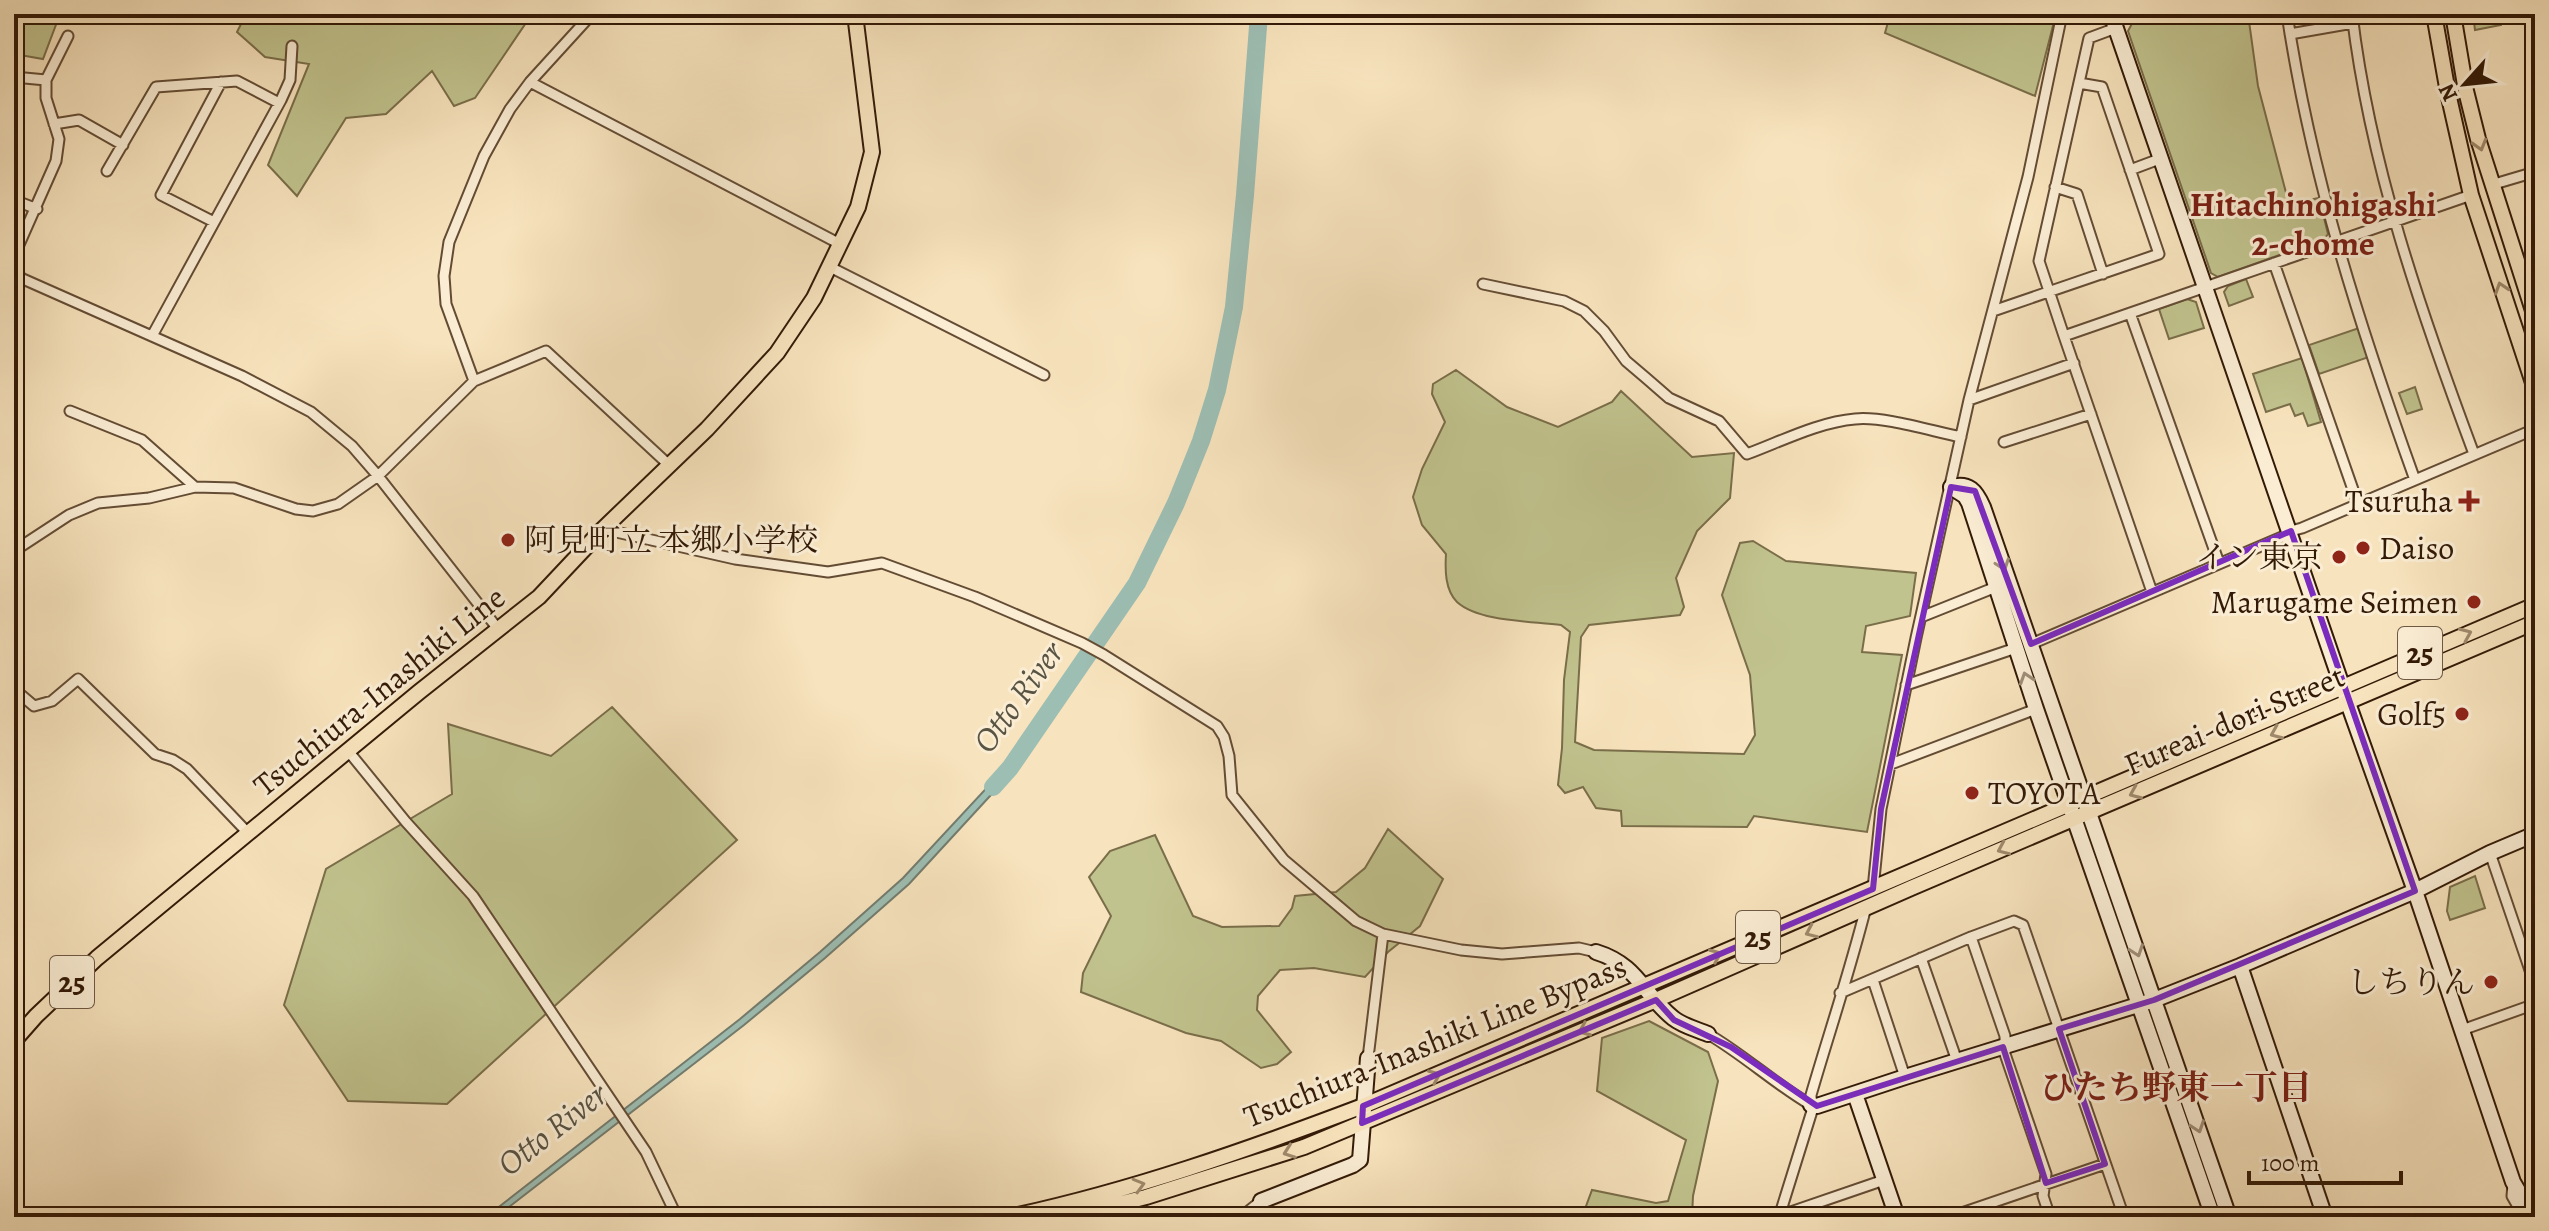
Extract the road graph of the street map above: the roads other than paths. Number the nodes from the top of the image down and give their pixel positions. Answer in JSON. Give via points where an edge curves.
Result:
{"nodes":[{"id":1,"x":592,"y":14,"type":"edge"},
{"id":2,"x":855,"y":14,"type":"edge"},
{"id":3,"x":2062,"y":14,"type":"edge"},
{"id":4,"x":2287,"y":14,"type":"edge"},
{"id":5,"x":2434,"y":14,"type":"edge"},
{"id":6,"x":2453,"y":14,"type":"edge"},
{"id":7,"x":2352,"y":18,"type":"edge"},
{"id":8,"x":2114,"y":21,"type":"edge"},
{"id":9,"x":2290,"y":34,"type":"junction"},
{"id":10,"x":68,"y":36,"type":"dead end"},
{"id":11,"x":292,"y":46,"type":"dead end"},
{"id":12,"x":14,"y":77,"type":"edge"},
{"id":13,"x":46,"y":80,"type":"junction"},
{"id":14,"x":221,"y":82,"type":"junction"},
{"id":15,"x":530,"y":82,"type":"junction"},
{"id":16,"x":2079,"y":83,"type":"junction"},
{"id":17,"x":279,"y":103,"type":"junction"},
{"id":18,"x":54,"y":124,"type":"junction"},
{"id":19,"x":123,"y":145,"type":"junction"},
{"id":20,"x":2162,"y":158,"type":"junction"},
{"id":21,"x":2130,"y":170,"type":"junction"},
{"id":22,"x":107,"y":171,"type":"dead end"},
{"id":23,"x":2535,"y":172,"type":"edge"},
{"id":24,"x":2491,"y":185,"type":"junction"},
{"id":25,"x":2055,"y":187,"type":"junction"},
{"id":26,"x":2471,"y":195,"type":"junction"},
{"id":27,"x":14,"y":200,"type":"edge"},
{"id":28,"x":37,"y":209,"type":"junction"},
{"id":29,"x":2395,"y":220,"type":"junction"},
{"id":30,"x":214,"y":222,"type":"junction"},
{"id":31,"x":2335,"y":241,"type":"junction"},
{"id":32,"x":840,"y":244,"type":"junction"},
{"id":33,"x":14,"y":256,"type":"edge"},
{"id":34,"x":2274,"y":263,"type":"junction"},
{"id":35,"x":828,"y":266,"type":"junction"},
{"id":36,"x":14,"y":273,"type":"edge"},
{"id":37,"x":2103,"y":274,"type":"junction"},
{"id":38,"x":1483,"y":284,"type":"dead end"},
{"id":39,"x":2206,"y":286,"type":"junction"},
{"id":40,"x":2049,"y":292,"type":"junction"},
{"id":41,"x":1993,"y":311,"type":"junction"},
{"id":42,"x":2130,"y":313,"type":"junction"},
{"id":43,"x":2535,"y":317,"type":"edge"},
{"id":44,"x":152,"y":336,"type":"junction"},
{"id":45,"x":2064,"y":336,"type":"junction"},
{"id":46,"x":2074,"y":363,"type":"junction"},
{"id":47,"x":1044,"y":375,"type":"dead end"},
{"id":48,"x":474,"y":381,"type":"junction"},
{"id":49,"x":2535,"y":389,"type":"edge"},
{"id":50,"x":1969,"y":400,"type":"junction"},
{"id":51,"x":70,"y":411,"type":"dead end"},
{"id":52,"x":2091,"y":414,"type":"junction"},
{"id":53,"x":2535,"y":429,"type":"edge"},
{"id":54,"x":1961,"y":437,"type":"junction"},
{"id":55,"x":2004,"y":442,"type":"dead end"},
{"id":56,"x":2474,"y":454,"type":"junction"},
{"id":57,"x":669,"y":465,"type":"junction"},
{"id":58,"x":378,"y":476,"type":"junction"},
{"id":59,"x":2415,"y":480,"type":"junction"},
{"id":60,"x":195,"y":487,"type":"junction"},
{"id":61,"x":1951,"y":487,"type":"junction"},
{"id":62,"x":2358,"y":504,"type":"junction"},
{"id":63,"x":603,"y":529,"type":"junction"},
{"id":64,"x":2291,"y":531,"type":"junction"},
{"id":65,"x":14,"y":551,"type":"edge"},
{"id":66,"x":2219,"y":563,"type":"junction"},
{"id":67,"x":1996,"y":587,"type":"junction"},
{"id":68,"x":2152,"y":592,"type":"junction"},
{"id":69,"x":2535,"y":605,"type":"edge"},
{"id":70,"x":1921,"y":617,"type":"junction"},
{"id":71,"x":2535,"y":622,"type":"edge"},
{"id":72,"x":498,"y":629,"type":"junction"},
{"id":73,"x":2024,"y":646,"type":"junction"},
{"id":74,"x":1906,"y":685,"type":"junction"},
{"id":75,"x":2343,"y":686,"type":"junction"},
{"id":76,"x":14,"y":689,"type":"edge"},
{"id":77,"x":2348,"y":703,"type":"junction"},
{"id":78,"x":2036,"y":709,"type":"junction"},
{"id":79,"x":349,"y":752,"type":"junction"},
{"id":80,"x":1891,"y":764,"type":"junction"},
{"id":81,"x":2079,"y":808,"type":"junction"},
{"id":82,"x":248,"y":833,"type":"junction"},
{"id":83,"x":2535,"y":834,"type":"edge"},
{"id":84,"x":2490,"y":853,"type":"junction"},
{"id":85,"x":1873,"y":889,"type":"junction"},
{"id":86,"x":2415,"y":891,"type":"junction"},
{"id":87,"x":1866,"y":907,"type":"junction"},
{"id":88,"x":1383,"y":934,"type":"junction"},
{"id":89,"x":1971,"y":937,"type":"junction"},
{"id":90,"x":1596,"y":952,"type":"joint"},
{"id":91,"x":1921,"y":958,"type":"junction"},
{"id":92,"x":2240,"y":966,"type":"junction"},
{"id":93,"x":1873,"y":980,"type":"junction"},
{"id":94,"x":1644,"y":985,"type":"junction"},
{"id":95,"x":2535,"y":985,"type":"edge"},
{"id":96,"x":1840,"y":993,"type":"junction"},
{"id":97,"x":1656,"y":1000,"type":"junction"},
{"id":98,"x":2154,"y":1000,"type":"junction"},
{"id":99,"x":2535,"y":1004,"type":"edge"},
{"id":100,"x":2139,"y":1005,"type":"junction"},
{"id":101,"x":2059,"y":1029,"type":"junction"},
{"id":102,"x":2462,"y":1030,"type":"junction"},
{"id":103,"x":1708,"y":1034,"type":"joint"},
{"id":104,"x":14,"y":1041,"type":"edge"},
{"id":105,"x":2006,"y":1046,"type":"junction"},
{"id":106,"x":1368,"y":1058,"type":"joint"},
{"id":107,"x":1957,"y":1061,"type":"junction"},
{"id":108,"x":1905,"y":1077,"type":"junction"},
{"id":109,"x":1855,"y":1094,"type":"junction"},
{"id":110,"x":1811,"y":1105,"type":"junction"},
{"id":111,"x":1363,"y":1106,"type":"junction"},
{"id":112,"x":1362,"y":1123,"type":"junction"},
{"id":113,"x":2105,"y":1164,"type":"junction"},
{"id":114,"x":1884,"y":1180,"type":"junction"},
{"id":115,"x":2513,"y":1182,"type":"junction"},
{"id":116,"x":2046,"y":1183,"type":"junction"},
{"id":117,"x":1261,"y":1201,"type":"joint"},
{"id":118,"x":2535,"y":1208,"type":"edge"},
{"id":119,"x":1967,"y":1214,"type":"edge"},
{"id":120,"x":1779,"y":1216,"type":"edge"},
{"id":121,"x":677,"y":1217,"type":"edge"},
{"id":122,"x":1009,"y":1217,"type":"edge"},
{"id":123,"x":1068,"y":1217,"type":"edge"},
{"id":124,"x":1241,"y":1217,"type":"edge"},
{"id":125,"x":1897,"y":1217,"type":"edge"},
{"id":126,"x":1950,"y":1217,"type":"edge"},
{"id":127,"x":2050,"y":1217,"type":"edge"},
{"id":128,"x":2124,"y":1217,"type":"edge"},
{"id":129,"x":2213,"y":1217,"type":"edge"},
{"id":130,"x":2229,"y":1217,"type":"edge"},
{"id":131,"x":2325,"y":1217,"type":"edge"},
{"id":132,"x":2524,"y":1217,"type":"edge"}],
"edges":[{"from":1,"to":15,"type":"street"},
{"from":2,"to":32,"type":"main road","name":"Tsuchiura-Inashiki Line","number":"25","via":[[872,152],[858,207]]},
{"from":3,"to":41,"type":"street"},
{"from":4,"to":9,"type":"street"},
{"from":5,"to":26,"type":"main road"},
{"from":6,"to":24,"type":"main road","one_way":true,"via":[[2466,91]]},
{"from":7,"to":9,"type":"street"},
{"from":7,"to":29,"type":"street"},
{"from":8,"to":16,"type":"street","via":[[2089,38]]},
{"from":8,"to":20,"type":"street"},
{"from":9,"to":31,"type":"street"},
{"from":10,"to":13,"type":"street"},
{"from":11,"to":17,"type":"street","via":[[290,80]]},
{"from":12,"to":13,"type":"street"},
{"from":13,"to":18,"type":"street"},
{"from":14,"to":17,"type":"street","via":[[237,81]]},
{"from":14,"to":19,"type":"street","via":[[156,87]]},
{"from":14,"to":30,"type":"street","via":[[161,195]]},
{"from":15,"to":32,"type":"street"},
{"from":15,"to":48,"type":"street","via":[[484,156],[449,242],[446,304]]},
{"from":16,"to":21,"type":"street","via":[[2102,87]]},
{"from":16,"to":25,"type":"street"},
{"from":17,"to":30,"type":"street"},
{"from":18,"to":19,"type":"street","via":[[79,120]]},
{"from":18,"to":28,"type":"street","via":[[59,139],[56,161]]},
{"from":19,"to":22,"type":"street"},
{"from":20,"to":21,"type":"street"},
{"from":20,"to":39,"type":"street"},
{"from":21,"to":37,"type":"street","via":[[2159,254]]},
{"from":23,"to":24,"type":"street"},
{"from":24,"to":43,"type":"main road"},
{"from":25,"to":37,"type":"street","via":[[2077,194]]},
{"from":25,"to":40,"type":"street","via":[[2039,261]]},
{"from":26,"to":29,"type":"street"},
{"from":49,"to":26,"type":"main road","one_way":true},
{"from":27,"to":28,"type":"street"},
{"from":28,"to":33,"type":"street"},
{"from":29,"to":31,"type":"street"},
{"from":29,"to":56,"type":"street"},
{"from":30,"to":44,"type":"street"},
{"from":31,"to":34,"type":"street"},
{"from":31,"to":59,"type":"street"},
{"from":32,"to":35,"type":"main road","name":"Tsuchiura-Inashiki Line","number":"25"},
{"from":34,"to":39,"type":"street"},
{"from":34,"to":62,"type":"street"},
{"from":35,"to":47,"type":"street"},
{"from":35,"to":57,"type":"main road","name":"Tsuchiura-Inashiki Line","number":"25","via":[[814,298],[777,353]]},
{"from":36,"to":44,"type":"street"},
{"from":37,"to":40,"type":"street"},
{"from":38,"to":54,"type":"street","via":[[1564,301],[1584,311],[1626,361],[1669,398],[1719,421],[1747,454],[1859,418]]},
{"from":39,"to":42,"type":"street"},
{"from":39,"to":64,"type":"street"},
{"from":40,"to":41,"type":"street"},
{"from":40,"to":45,"type":"street"},
{"from":41,"to":50,"type":"street"},
{"from":42,"to":45,"type":"street"},
{"from":42,"to":66,"type":"street"},
{"from":44,"to":58,"type":"street","via":[[311,412]]},
{"from":45,"to":46,"type":"street"},
{"from":46,"to":50,"type":"street"},
{"from":46,"to":52,"type":"street"},
{"from":48,"to":57,"type":"street","via":[[546,351]]},
{"from":48,"to":58,"type":"street"},
{"from":50,"to":54,"type":"street"},
{"from":51,"to":60,"type":"street","via":[[142,440]]},
{"from":52,"to":55,"type":"street"},
{"from":52,"to":68,"type":"street"},
{"from":53,"to":56,"type":"street"},
{"from":54,"to":61,"type":"street"},
{"from":56,"to":59,"type":"street"},
{"from":57,"to":63,"type":"main road","name":"Tsuchiura-Inashiki Line","number":"25"},
{"from":58,"to":60,"type":"street","via":[[338,504],[313,511],[234,488]]},
{"from":58,"to":72,"type":"street"},
{"from":59,"to":62,"type":"street"},
{"from":60,"to":65,"type":"street","via":[[98,503]]},
{"from":61,"to":67,"type":"street","via":[[1969,503]]},
{"from":61,"to":70,"type":"street"},
{"from":61,"to":73,"type":"street","one_way":true,"via":[[1968,486],[1979,499]]},
{"from":62,"to":64,"type":"street"},
{"from":63,"to":72,"type":"main road","name":"Tsuchiura-Inashiki Line","number":"25","via":[[539,597]]},
{"from":63,"to":88,"type":"street","via":[[735,559],[828,572],[882,563],[975,597],[1100,653],[1217,726],[1229,756],[1232,795],[1301,876],[1340,909]]},
{"from":64,"to":66,"type":"street"},
{"from":64,"to":75,"type":"street"},
{"from":66,"to":68,"type":"street"},
{"from":67,"to":70,"type":"street"},
{"from":67,"to":73,"type":"street"},
{"from":68,"to":73,"type":"street"},
{"from":75,"to":69,"type":"main road","name":"Fureai-dori Street","number":"25","one_way":true},
{"from":70,"to":74,"type":"street"},
{"from":71,"to":77,"type":"main road","name":"Fureai-dori Street","number":"25"},
{"from":72,"to":79,"type":"main road","name":"Tsuchiura-Inashiki Line","number":"25"},
{"from":73,"to":74,"type":"street"},
{"from":78,"to":73,"type":"street","one_way":true},
{"from":73,"to":81,"type":"street"},
{"from":74,"to":80,"type":"street"},
{"from":75,"to":77,"type":"street"},
{"from":75,"to":81,"type":"main road","name":"Fureai-dori Street","number":"25"},
{"from":76,"to":82,"type":"street","via":[[34,706],[52,701],[78,679],[155,754],[187,769]]},
{"from":77,"to":81,"type":"main road","name":"Fureai-dori Street","number":"25","one_way":true},
{"from":77,"to":86,"type":"street"},
{"from":78,"to":80,"type":"street"},
{"from":78,"to":81,"type":"street"},
{"from":79,"to":82,"type":"main road","name":"Tsuchiura-Inashiki Line","number":"25"},
{"from":79,"to":121,"type":"street","via":[[473,896],[646,1152]]},
{"from":80,"to":85,"type":"street"},
{"from":81,"to":85,"type":"main road","name":"Fureai-dori Street","number":"25"},
{"from":81,"to":87,"type":"main road","name":"Fureai-dori Street","number":"25","one_way":true},
{"from":81,"to":98,"type":"street","one_way":true},
{"from":81,"to":100,"type":"street"},
{"from":82,"to":104,"type":"main road","name":"Tsuchiura-Inashiki Line","number":"25","via":[[97,958]]},
{"from":83,"to":84,"type":"street"},
{"from":84,"to":86,"type":"street"},
{"from":84,"to":95,"type":"street"},
{"from":94,"to":85,"type":"main road","name":"Tsuchiura-Inashiki Line Bypass","number":"25","one_way":true},
{"from":86,"to":92,"type":"street"},
{"from":86,"to":102,"type":"street"},
{"from":87,"to":96,"type":"street"},
{"from":87,"to":97,"type":"main road","name":"Tsuchiura-Inashiki Line Bypass","number":"25","one_way":true},
{"from":88,"to":90,"type":"street","via":[[1502,954],[1569,948]]},
{"from":88,"to":106,"type":"street"},
{"from":89,"to":91,"type":"street"},
{"from":89,"to":101,"type":"street","via":[[2014,921],[2023,925]]},
{"from":89,"to":105,"type":"street"},
{"from":90,"to":94,"type":"street","via":[[1622,963]]},
{"from":91,"to":93,"type":"street"},
{"from":91,"to":107,"type":"street"},
{"from":92,"to":98,"type":"street"},
{"from":92,"to":131,"type":"street"},
{"from":93,"to":96,"type":"street"},
{"from":93,"to":108,"type":"street"},
{"from":94,"to":97,"type":"street"},
{"from":111,"to":94,"type":"main road","name":"Tsuchiura-Inashiki Line Bypass","number":"25","one_way":true},
{"from":96,"to":110,"type":"street"},
{"from":97,"to":103,"type":"street","via":[[1674,1020]]},
{"from":97,"to":112,"type":"main road","name":"Tsuchiura-Inashiki Line Bypass","number":"25","one_way":true},
{"from":98,"to":100,"type":"street"},
{"from":98,"to":130,"type":"street","one_way":true},
{"from":99,"to":102,"type":"street"},
{"from":100,"to":101,"type":"street"},
{"from":100,"to":129,"type":"street"},
{"from":101,"to":105,"type":"street"},
{"from":101,"to":113,"type":"street"},
{"from":102,"to":115,"type":"street"},
{"from":103,"to":110,"type":"street"},
{"from":105,"to":107,"type":"street"},
{"from":105,"to":116,"type":"street"},
{"from":106,"to":111,"type":"street"},
{"from":107,"to":108,"type":"street"},
{"from":108,"to":109,"type":"street"},
{"from":109,"to":110,"type":"street"},
{"from":109,"to":114,"type":"street"},
{"from":110,"to":120,"type":"street"},
{"from":111,"to":112,"type":"street"},
{"from":122,"to":111,"type":"main road","name":"Tsuchiura-Inashiki Line Bypass","number":"25","one_way":true,"via":[[1138,1185]]},
{"from":112,"to":117,"type":"street","via":[[1357,1163]]},
{"from":112,"to":123,"type":"main road","name":"Tsuchiura-Inashiki Line Bypass","number":"25","one_way":true,"via":[[1270,1159]]},
{"from":113,"to":116,"type":"street"},
{"from":113,"to":128,"type":"street"},
{"from":114,"to":120,"type":"street"},
{"from":114,"to":125,"type":"street"},
{"from":115,"to":118,"type":"street"},
{"from":115,"to":132,"type":"street","via":[[2512,1196]]},
{"from":116,"to":119,"type":"street"},
{"from":116,"to":127,"type":"street","via":[[2043,1196]]},
{"from":117,"to":124,"type":"street"},
{"from":119,"to":126,"type":"street"}]}
